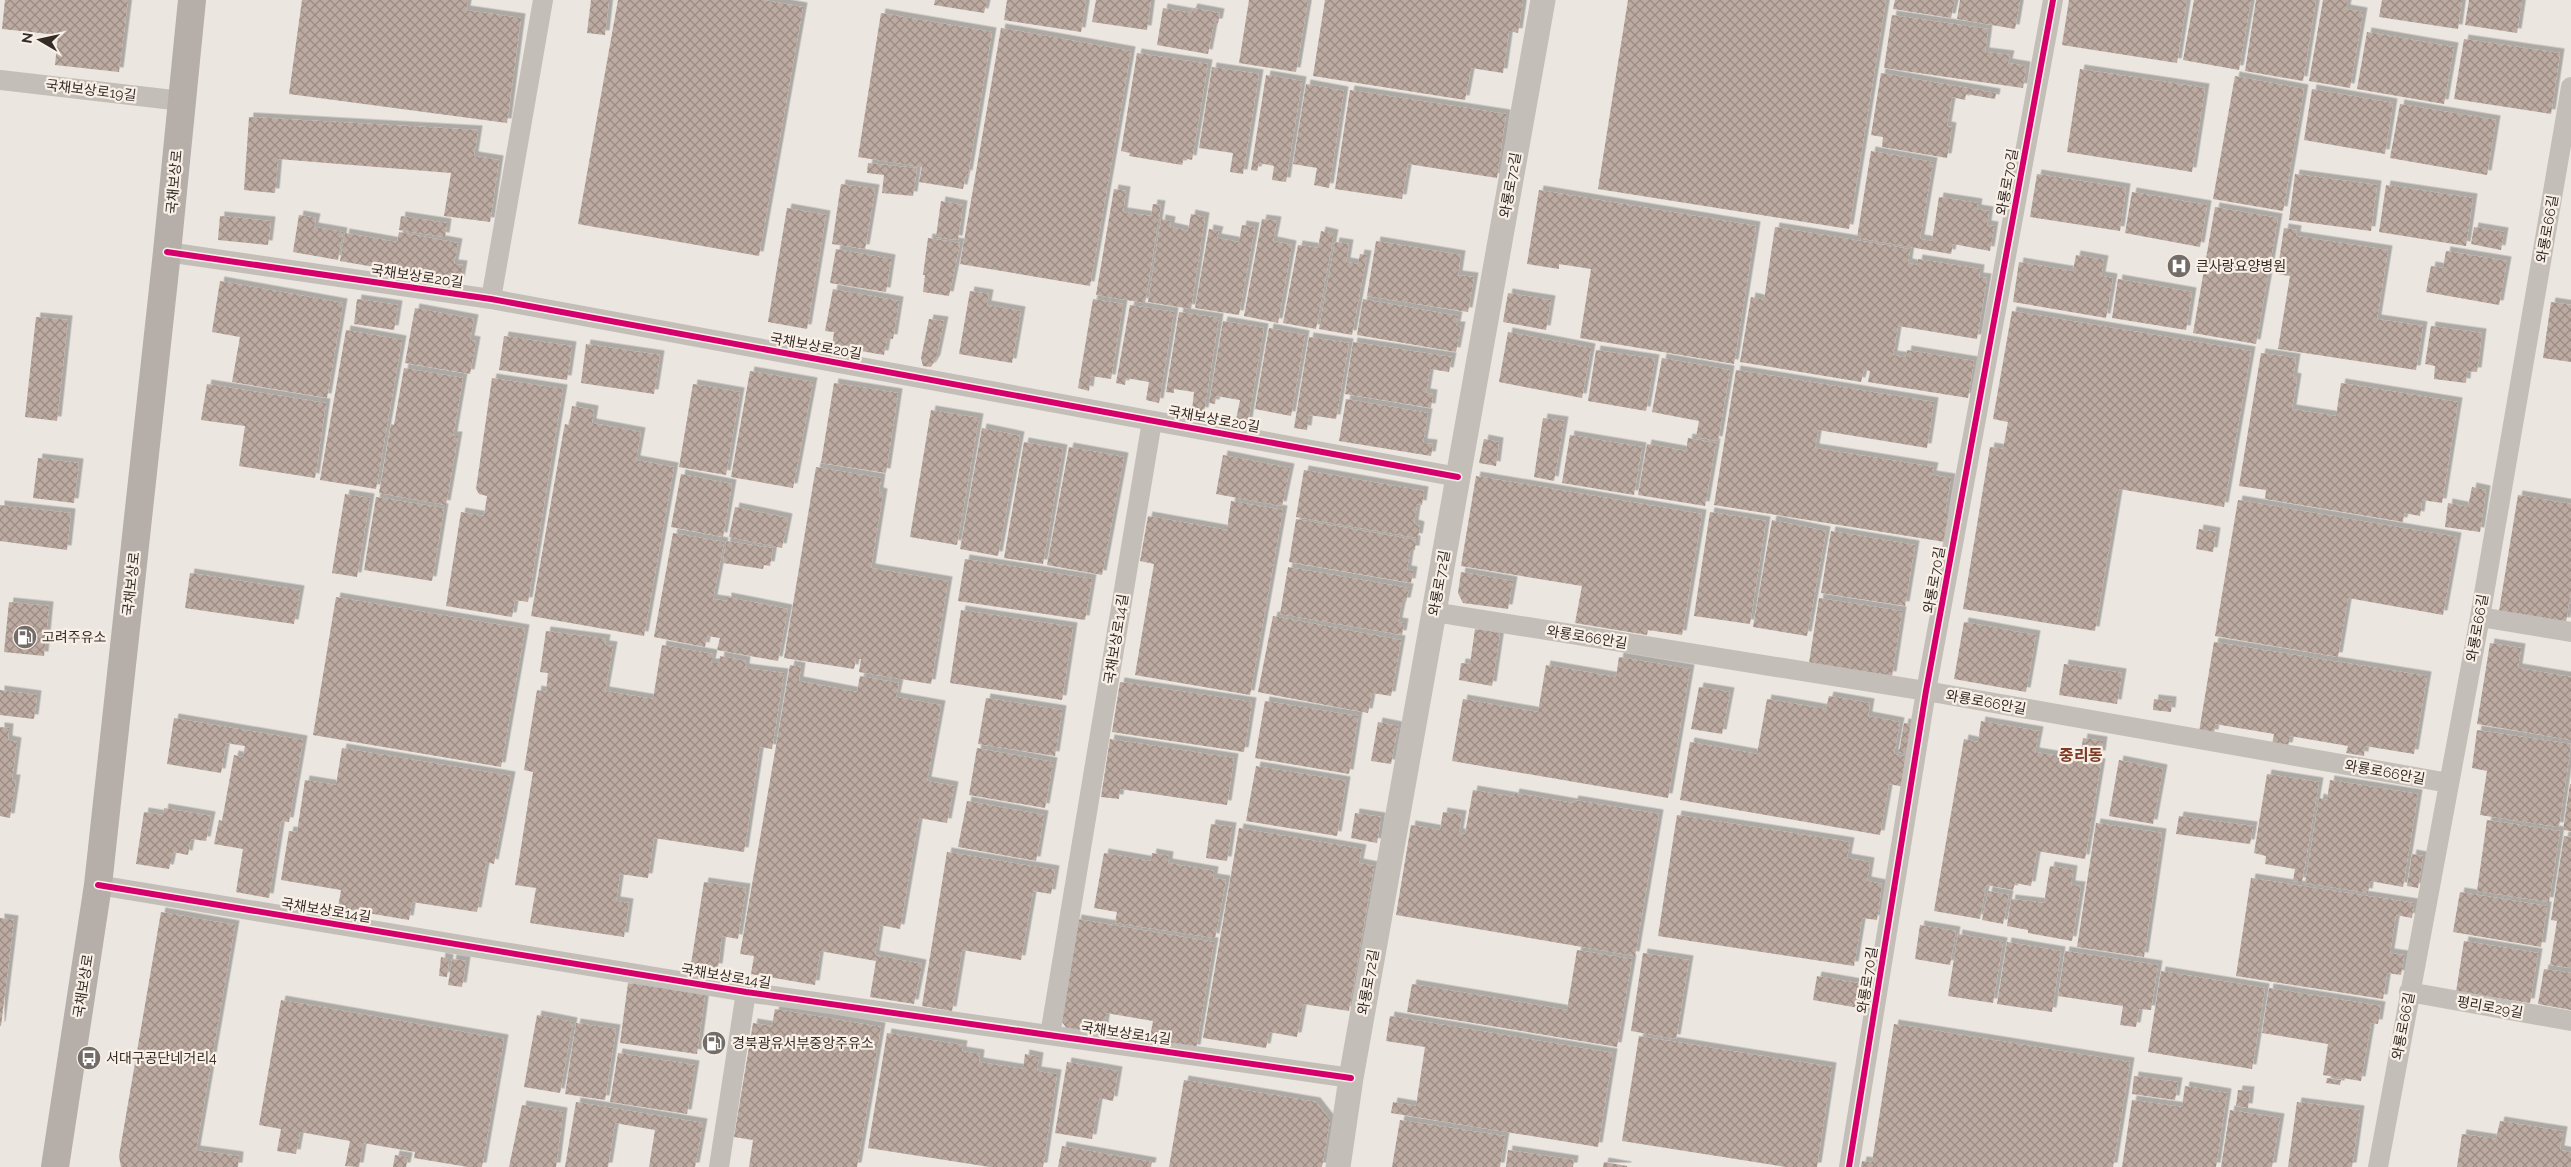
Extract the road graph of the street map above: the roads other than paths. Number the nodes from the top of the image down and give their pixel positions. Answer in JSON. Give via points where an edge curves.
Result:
{"nodes":[{"id":1,"x":192,"y":0,"type":"edge"},
{"id":2,"x":542,"y":0,"type":"edge"},
{"id":3,"x":1543,"y":0,"type":"edge"},
{"id":4,"x":2052,"y":0,"type":"edge"},
{"id":5,"x":0,"y":80,"type":"edge"},
{"id":6,"x":2571,"y":88,"type":"edge"},
{"id":7,"x":182,"y":101,"type":"junction"},
{"id":8,"x":168,"y":252,"type":"junction"},
{"id":9,"x":491,"y":299,"type":"junction"},
{"id":10,"x":1152,"y":420,"type":"junction"},
{"id":11,"x":1458,"y":477,"type":"junction"},
{"id":12,"x":1434,"y":612,"type":"junction"},
{"id":13,"x":2480,"y":617,"type":"junction"},
{"id":14,"x":2571,"y":632,"type":"edge"},
{"id":15,"x":1926,"y":691,"type":"junction"},
{"id":16,"x":2449,"y":783,"type":"junction"},
{"id":17,"x":98,"y":885,"type":"junction"},
{"id":18,"x":746,"y":992,"type":"junction"},
{"id":19,"x":2409,"y":992,"type":"junction"},
{"id":20,"x":2571,"y":1021,"type":"edge"},
{"id":21,"x":1050,"y":1035,"type":"junction"},
{"id":22,"x":1351,"y":1078,"type":"junction"},
{"id":23,"x":55,"y":1167,"type":"edge"},
{"id":24,"x":719,"y":1167,"type":"edge"},
{"id":25,"x":1338,"y":1167,"type":"edge"},
{"id":26,"x":1849,"y":1167,"type":"edge"},
{"id":27,"x":2378,"y":1167,"type":"edge"}],
"edges":[{"from":1,"to":7,"type":"main road","name":"국채보상로"},
{"from":2,"to":9,"type":"street"},
{"from":3,"to":11,"type":"street","name":"와룡로72길"},
{"from":4,"to":15,"type":"street","name":"와룡로70길"},
{"from":5,"to":7,"type":"street","name":"국채보상로19길"},
{"from":6,"to":13,"type":"street","name":"와룡로66길"},
{"from":7,"to":8,"type":"main road","name":"국채보상로"},
{"from":8,"to":9,"type":"street","name":"국채보상로20길"},
{"from":8,"to":17,"type":"main road","name":"국채보상로"},
{"from":9,"to":10,"type":"street","name":"국채보상로20길"},
{"from":10,"to":11,"type":"street","name":"국채보상로20길"},
{"from":10,"to":21,"type":"street","name":"국채보상로14길"},
{"from":11,"to":12,"type":"street","name":"와룡로72길"},
{"from":12,"to":15,"type":"street","name":"와룡로66안길"},
{"from":12,"to":22,"type":"street","name":"와룡로72길"},
{"from":13,"to":14,"type":"street"},
{"from":13,"to":16,"type":"street","name":"와룡로66길"},
{"from":15,"to":16,"type":"street","name":"와룡로66안길"},
{"from":15,"to":26,"type":"street","name":"와룡로70길"},
{"from":16,"to":19,"type":"street","name":"와룡로66길"},
{"from":17,"to":18,"type":"street","name":"국채보상로14길"},
{"from":17,"to":23,"type":"main road","name":"국채보상로"},
{"from":18,"to":21,"type":"street","name":"국채보상로14길"},
{"from":18,"to":24,"type":"street"},
{"from":19,"to":20,"type":"street","name":"평리로29길"},
{"from":19,"to":27,"type":"street","name":"와룡로66길"},
{"from":21,"to":22,"type":"street","name":"국채보상로14길"},
{"from":22,"to":25,"type":"street","name":"와룡로72길"}]}
